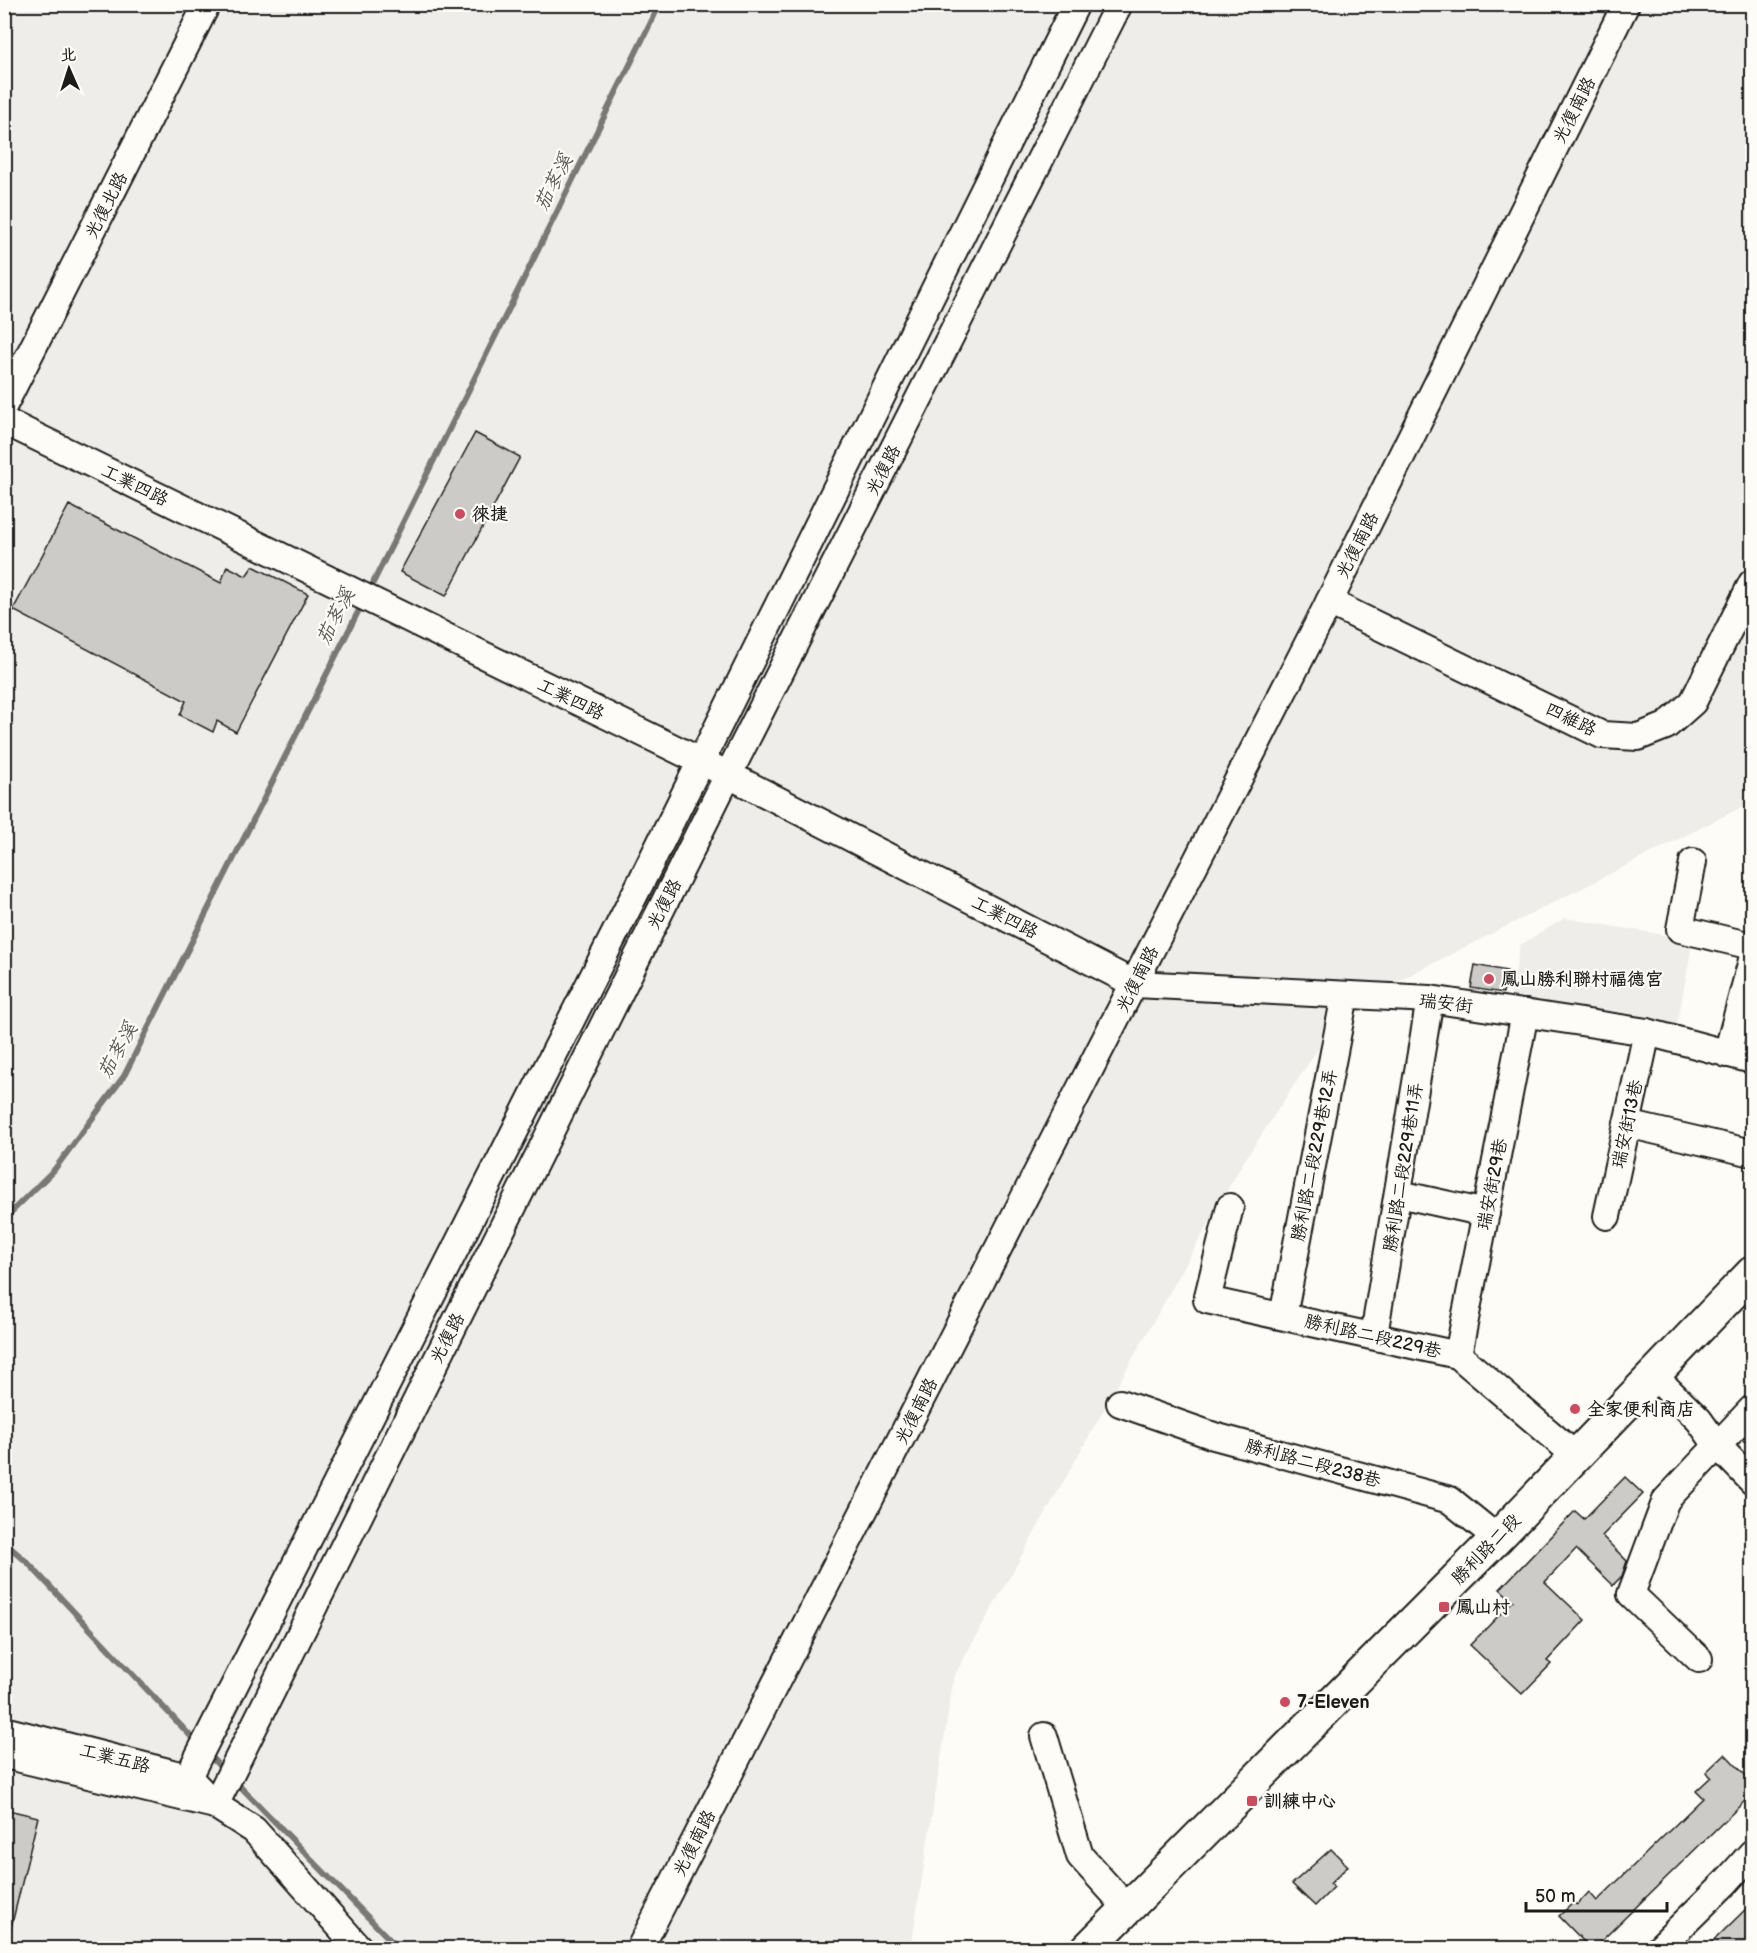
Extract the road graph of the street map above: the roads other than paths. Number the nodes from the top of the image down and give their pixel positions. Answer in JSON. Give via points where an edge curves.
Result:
{"nodes":[{"id":1,"x":207,"y":4,"type":"edge"},
{"id":2,"x":1077,"y":4,"type":"edge"},
{"id":3,"x":1119,"y":4,"type":"edge"},
{"id":4,"x":1626,"y":4,"type":"edge"},
{"id":5,"x":4,"y":405,"type":"edge"},
{"id":6,"x":4,"y":421,"type":"edge"},
{"id":7,"x":1752,"y":583,"type":"edge"},
{"id":8,"x":1329,"y":602,"type":"junction"},
{"id":9,"x":700,"y":762,"type":"junction"},
{"id":10,"x":729,"y":775,"type":"junction"},
{"id":11,"x":1693,"y":862,"type":"dead end"},
{"id":12,"x":1752,"y":946,"type":"edge"},
{"id":13,"x":1752,"y":960,"type":"edge"},
{"id":14,"x":1135,"y":984,"type":"junction"},
{"id":15,"x":1345,"y":995,"type":"junction"},
{"id":16,"x":1430,"y":999,"type":"junction"},
{"id":17,"x":1525,"y":1013,"type":"junction"},
{"id":18,"x":1647,"y":1032,"type":"junction"},
{"id":19,"x":1727,"y":1054,"type":"junction"},
{"id":20,"x":1752,"y":1060,"type":"edge"},
{"id":21,"x":1627,"y":1124,"type":"junction"},
{"id":22,"x":1752,"y":1153,"type":"edge"},
{"id":23,"x":1399,"y":1194,"type":"junction"},
{"id":24,"x":1230,"y":1207,"type":"dead end"},
{"id":25,"x":1486,"y":1213,"type":"junction"},
{"id":26,"x":1607,"y":1216,"type":"dead end"},
{"id":27,"x":1752,"y":1273,"type":"edge"},
{"id":28,"x":1283,"y":1316,"type":"junction"},
{"id":29,"x":1374,"y":1335,"type":"junction"},
{"id":30,"x":1458,"y":1355,"type":"junction"},
{"id":31,"x":1654,"y":1376,"type":"junction"},
{"id":32,"x":1120,"y":1403,"type":"dead end"},
{"id":33,"x":1752,"y":1409,"type":"edge"},
{"id":34,"x":1716,"y":1444,"type":"junction"},
{"id":35,"x":1576,"y":1456,"type":"junction"},
{"id":36,"x":1752,"y":1481,"type":"edge"},
{"id":37,"x":1497,"y":1538,"type":"junction"},
{"id":38,"x":1699,"y":1659,"type":"dead end"},
{"id":39,"x":4,"y":1730,"type":"edge"},
{"id":40,"x":1044,"y":1736,"type":"dead end"},
{"id":41,"x":4,"y":1755,"type":"edge"},
{"id":42,"x":188,"y":1777,"type":"junction"},
{"id":43,"x":215,"y":1805,"type":"junction"},
{"id":44,"x":1752,"y":1853,"type":"edge"},
{"id":45,"x":1128,"y":1909,"type":"junction"},
{"id":46,"x":359,"y":1948,"type":"edge"},
{"id":47,"x":640,"y":1948,"type":"edge"},
{"id":48,"x":1088,"y":1948,"type":"edge"},
{"id":49,"x":1659,"y":1948,"type":"edge"}],
"edges":[{"from":1,"to":5,"type":"street","name":"光復北路"},
{"from":2,"to":9,"type":"street","name":"光復路"},
{"from":3,"to":10,"type":"street","name":"光復路"},
{"from":4,"to":8,"type":"street","name":"光復南路"},
{"from":6,"to":9,"type":"street","name":"工業四路"},
{"from":7,"to":8,"type":"street","name":"四維路","via":[[1693,702],[1666,726],[1638,737],[1602,735]]},
{"from":8,"to":14,"type":"street","name":"光復南路"},
{"from":9,"to":10,"type":"street","name":"工業四路"},
{"from":9,"to":42,"type":"street","name":"光復路"},
{"from":10,"to":14,"type":"street","name":"工業四路"},
{"from":10,"to":43,"type":"street","name":"光復路"},
{"from":11,"to":12,"type":"street","via":[[1680,928]]},
{"from":13,"to":19,"type":"street"},
{"from":14,"to":15,"type":"street","name":"瑞安街"},
{"from":14,"to":47,"type":"street","name":"光復南路"},
{"from":15,"to":16,"type":"street","name":"瑞安街"},
{"from":15,"to":28,"type":"street","name":"勝利路二段229巷12弄"},
{"from":16,"to":17,"type":"street","name":"瑞安街"},
{"from":16,"to":23,"type":"street","name":"勝利路二段229巷11弄"},
{"from":17,"to":18,"type":"street","name":"瑞安街"},
{"from":17,"to":25,"type":"street","name":"瑞安街29巷"},
{"from":18,"to":19,"type":"street","name":"瑞安街"},
{"from":18,"to":21,"type":"street","name":"瑞安街13巷"},
{"from":19,"to":20,"type":"street","name":"瑞安街"},
{"from":21,"to":22,"type":"street"},
{"from":21,"to":26,"type":"street","name":"瑞安街13巷"},
{"from":23,"to":25,"type":"street"},
{"from":23,"to":29,"type":"street","name":"勝利路二段229巷11弄"},
{"from":24,"to":28,"type":"street","name":"勝利路二段229巷","via":[[1207,1300]]},
{"from":25,"to":30,"type":"street","name":"瑞安街29巷"},
{"from":27,"to":31,"type":"main road","name":"勝利路二段"},
{"from":28,"to":29,"type":"street","name":"勝利路二段229巷"},
{"from":29,"to":30,"type":"street","name":"勝利路二段229巷"},
{"from":30,"to":35,"type":"street","name":"勝利路二段229巷"},
{"from":31,"to":34,"type":"street","via":[[1699,1420]]},
{"from":31,"to":35,"type":"main road","name":"勝利路二段"},
{"from":32,"to":37,"type":"street","name":"勝利路二段238巷","via":[[1214,1436],[1450,1500]]},
{"from":33,"to":34,"type":"street"},
{"from":34,"to":36,"type":"street"},
{"from":34,"to":38,"type":"street","via":[[1666,1500],[1630,1594]]},
{"from":35,"to":37,"type":"main road","name":"勝利路二段"},
{"from":37,"to":45,"type":"main road","name":"勝利路二段"},
{"from":39,"to":42,"type":"street","name":"工業五路"},
{"from":40,"to":45,"type":"street","via":[[1080,1856]]},
{"from":41,"to":43,"type":"street","name":"工業五路"},
{"from":42,"to":43,"type":"street","name":"工業五路"},
{"from":43,"to":46,"type":"street","name":"工業五路","via":[[254,1830]]},
{"from":44,"to":49,"type":"street"},
{"from":45,"to":48,"type":"main road","name":"勝利路二段"}]}
